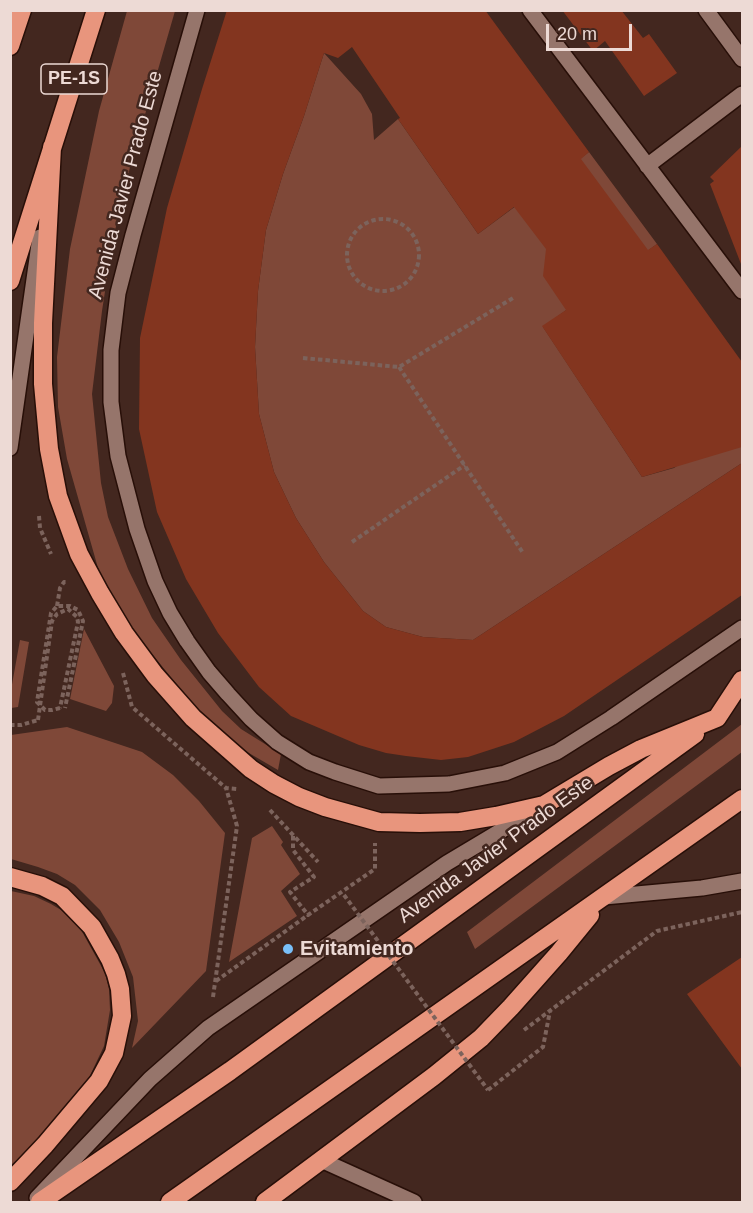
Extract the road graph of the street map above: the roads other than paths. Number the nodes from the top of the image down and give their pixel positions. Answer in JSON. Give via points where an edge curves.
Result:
{"nodes":[{"id":1,"x":22,"y":10,"type":"edge"},
{"id":2,"x":96,"y":10,"type":"edge"},
{"id":3,"x":197,"y":10,"type":"edge"},
{"id":4,"x":530,"y":10,"type":"edge"},
{"id":5,"x":706,"y":10,"type":"edge"},
{"id":6,"x":10,"y":46,"type":"edge"},
{"id":7,"x":742,"y":59,"type":"edge"},
{"id":8,"x":742,"y":94,"type":"edge"},
{"id":9,"x":52,"y":147,"type":"junction"},
{"id":10,"x":647,"y":166,"type":"junction"},
{"id":11,"x":10,"y":281,"type":"edge"},
{"id":12,"x":742,"y":291,"type":"edge"},
{"id":13,"x":10,"y":448,"type":"edge"},
{"id":14,"x":742,"y":628,"type":"edge"},
{"id":15,"x":742,"y":680,"type":"edge"},
{"id":16,"x":742,"y":699,"type":"edge"},
{"id":17,"x":717,"y":718,"type":"junction"},
{"id":18,"x":742,"y":799,"type":"edge"},
{"id":19,"x":544,"y":805,"type":"junction"},
{"id":20,"x":10,"y":877,"type":"edge"},
{"id":21,"x":742,"y":881,"type":"edge"},
{"id":22,"x":604,"y":897,"type":"junction"},
{"id":23,"x":321,"y":1160,"type":"junction"},
{"id":24,"x":10,"y":1182,"type":"edge"},
{"id":25,"x":33,"y":1203,"type":"edge"},
{"id":26,"x":40,"y":1203,"type":"edge"},
{"id":27,"x":170,"y":1203,"type":"edge"},
{"id":28,"x":265,"y":1203,"type":"edge"},
{"id":29,"x":414,"y":1203,"type":"edge"}],
"edges":[{"from":1,"to":6,"type":"highway"},
{"from":2,"to":9,"type":"highway","number":"PE-1S"},
{"from":3,"to":14,"type":"street","name":"Avenida Javier Prado Este","via":[[118,293],[111,350],[111,402],[118,456],[155,580],[187,641],[228,694],[277,742],[309,762],[379,786],[449,784],[505,773],[557,752]]},
{"from":4,"to":10,"type":"street"},
{"from":5,"to":7,"type":"street"},
{"from":8,"to":10,"type":"street"},
{"from":9,"to":11,"type":"highway","number":"PE-1S"},
{"from":9,"to":13,"type":"street"},
{"from":9,"to":19,"type":"highway","via":[[43,323],[49,448],[58,496],[80,554],[118,623],[143,658],[174,697],[232,753],[274,784],[325,807],[379,822],[420,823],[460,822]]},
{"from":10,"to":12,"type":"street"},
{"from":15,"to":17,"type":"highway"},
{"from":16,"to":17,"type":"highway","name":"Avenida Javier Prado Este"},
{"from":17,"to":19,"type":"highway","via":[[641,749]]},
{"from":17,"to":26,"type":"highway","name":"Avenida Javier Prado Este","via":[[230,1071]]},
{"from":18,"to":22,"type":"highway"},
{"from":19,"to":25,"type":"street","via":[[447,863],[208,1028],[150,1079]]},
{"from":20,"to":24,"type":"highway","via":[[62,896],[92,927],[116,974],[122,1016],[114,1053],[99,1081]]},
{"from":21,"to":22,"type":"street"},
{"from":22,"to":23,"type":"highway","via":[[481,1038]]},
{"from":22,"to":27,"type":"highway"},
{"from":23,"to":28,"type":"highway"},
{"from":23,"to":29,"type":"street"}]}
